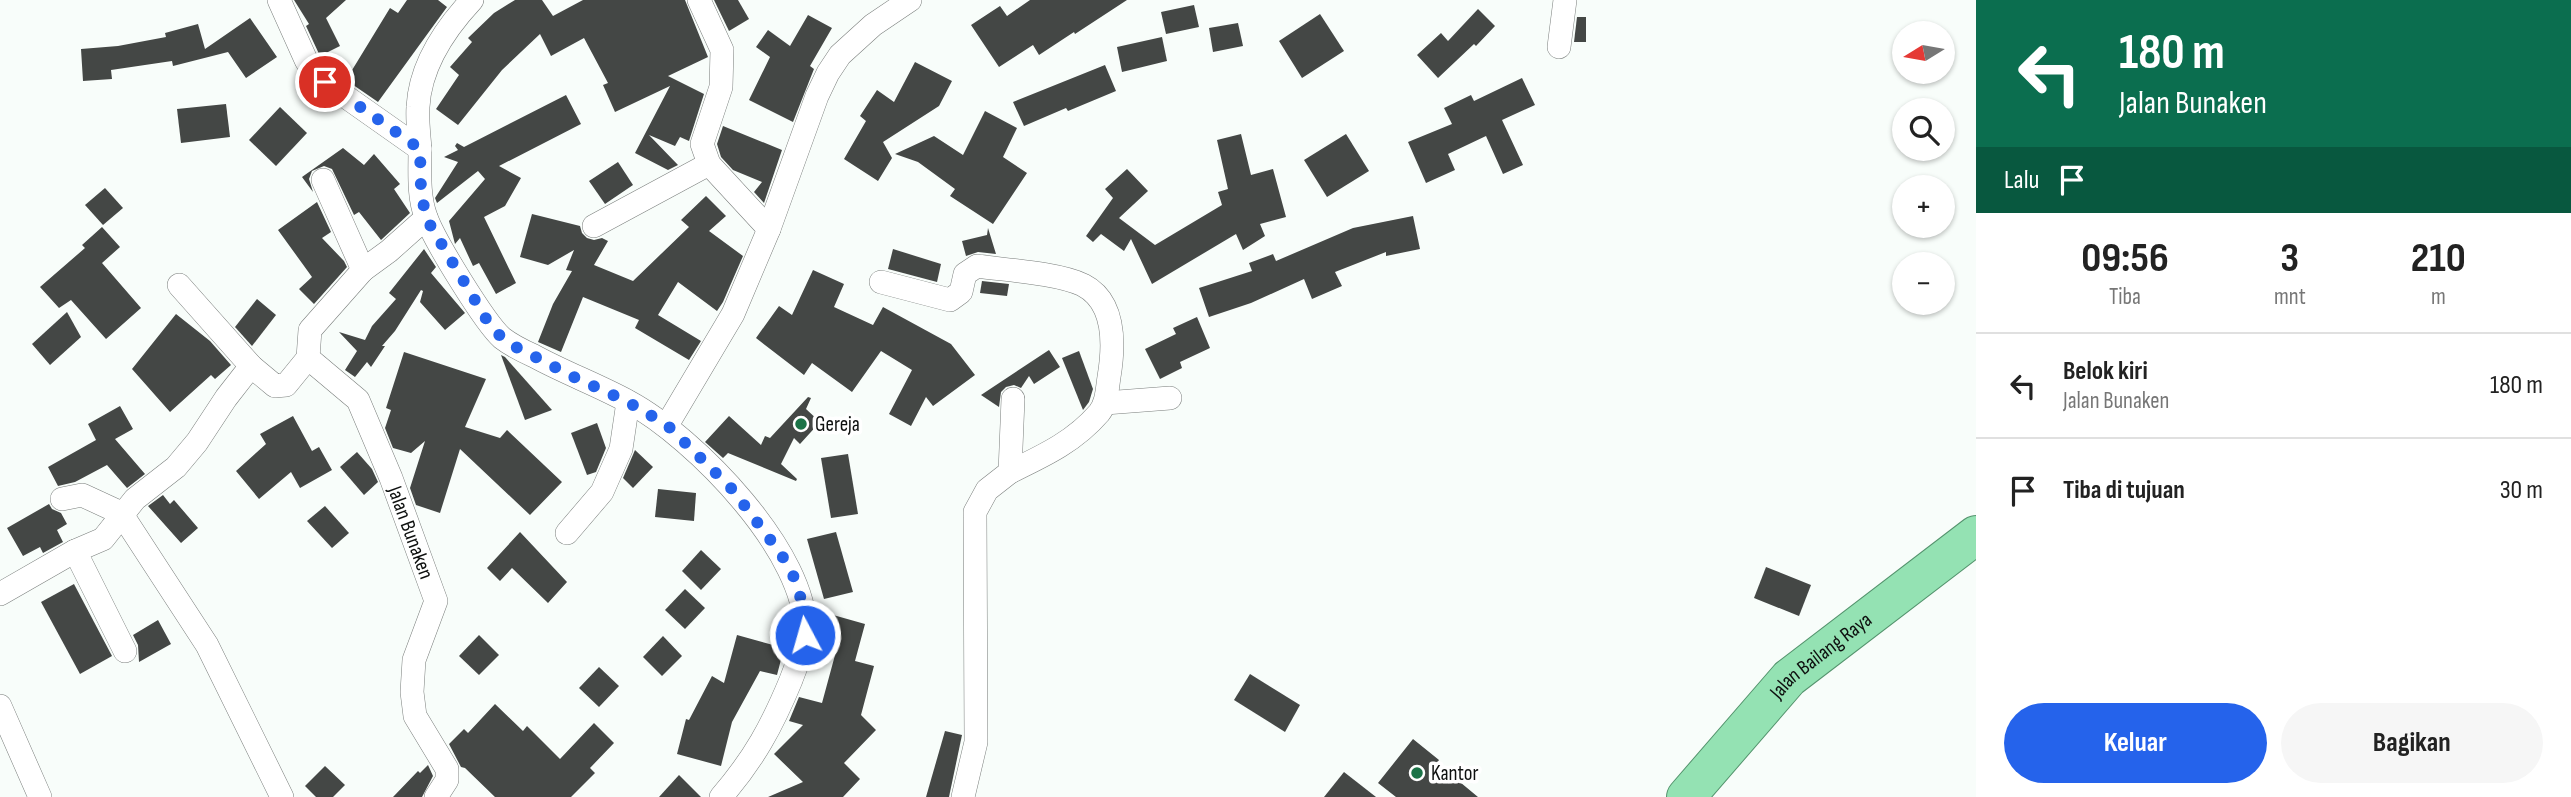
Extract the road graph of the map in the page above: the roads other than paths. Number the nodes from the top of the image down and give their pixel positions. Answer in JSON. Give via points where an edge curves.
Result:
{"nodes":[{"id":1,"x":279,"y":0,"type":"edge"},
{"id":2,"x":471,"y":0,"type":"edge"},
{"id":3,"x":699,"y":0,"type":"edge"},
{"id":4,"x":910,"y":0,"type":"edge"},
{"id":5,"x":1565,"y":0,"type":"edge"},
{"id":6,"x":1559,"y":47,"type":"dead end"},
{"id":7,"x":420,"y":149,"type":"junction"},
{"id":8,"x":709,"y":164,"type":"junction"},
{"id":9,"x":323,"y":180,"type":"dead end"},
{"id":10,"x":426,"y":218,"type":"junction"},
{"id":11,"x":594,"y":226,"type":"dead end"},
{"id":12,"x":769,"y":229,"type":"junction"},
{"id":13,"x":363,"y":270,"type":"junction"},
{"id":14,"x":881,"y":282,"type":"dead end"},
{"id":15,"x":179,"y":285,"type":"dead end"},
{"id":16,"x":308,"y":358,"type":"junction"},
{"id":17,"x":251,"y":366,"type":"junction"},
{"id":18,"x":1170,"y":398,"type":"dead end"},
{"id":19,"x":1013,"y":399,"type":"dead end"},
{"id":20,"x":628,"y":402,"type":"junction"},
{"id":21,"x":1105,"y":403,"type":"junction"},
{"id":22,"x":667,"y":425,"type":"junction"},
{"id":23,"x":1010,"y":472,"type":"junction"},
{"id":24,"x":62,"y":499,"type":"dead end"},
{"id":25,"x":121,"y":513,"type":"junction"},
{"id":26,"x":567,"y":533,"type":"dead end"},
{"id":27,"x":1976,"y":535,"type":"edge"},
{"id":28,"x":75,"y":551,"type":"junction"},
{"id":29,"x":0,"y":594,"type":"edge"},
{"id":30,"x":125,"y":651,"type":"dead end"},
{"id":31,"x":0,"y":706,"type":"edge"},
{"id":32,"x":40,"y":797,"type":"edge"},
{"id":33,"x":282,"y":797,"type":"edge"},
{"id":34,"x":436,"y":797,"type":"edge"},
{"id":35,"x":721,"y":797,"type":"edge"},
{"id":36,"x":963,"y":797,"type":"edge"},
{"id":37,"x":1686,"y":797,"type":"edge"}],
"edges":[{"from":1,"to":7,"type":"street","via":[[315,75]]},
{"from":2,"to":7,"type":"street","via":[[435,49],[422,86]]},
{"from":3,"to":8,"type":"street","via":[[722,50],[721,87],[702,144]]},
{"from":4,"to":12,"type":"street","via":[[873,25],[840,55],[828,74]]},
{"from":5,"to":6,"type":"street"},
{"from":7,"to":10,"type":"street"},
{"from":8,"to":11,"type":"street"},
{"from":8,"to":12,"type":"street"},
{"from":9,"to":13,"type":"street"},
{"from":10,"to":13,"type":"street"},
{"from":10,"to":20,"type":"street","via":[[502,338]]},
{"from":12,"to":22,"type":"street","via":[[733,314]]},
{"from":13,"to":16,"type":"street","via":[[310,330]]},
{"from":14,"to":21,"type":"street","via":[[950,300],[961,292],[965,274],[977,266],[1084,286],[1100,302],[1111,327],[1114,348]]},
{"from":15,"to":17,"type":"street"},
{"from":16,"to":17,"type":"street","via":[[286,385],[280,386]]},
{"from":16,"to":34,"type":"street","name":"Jalan Bunaken","via":[[358,400],[436,601],[414,660],[412,692],[415,716],[447,769],[447,780]]},
{"from":17,"to":25,"type":"street","via":[[176,467]]},
{"from":18,"to":21,"type":"street"},
{"from":19,"to":23,"type":"street"},
{"from":20,"to":22,"type":"street"},
{"from":20,"to":26,"type":"street","via":[[621,449],[602,492]]},
{"from":21,"to":23,"type":"street","via":[[1070,440]]},
{"from":22,"to":35,"type":"street","via":[[732,489],[763,528],[793,575],[801,599],[805,635],[796,668],[762,744]]},
{"from":23,"to":36,"type":"street","via":[[987,490],[975,512],[976,742]]},
{"from":24,"to":25,"type":"street","via":[[82,495]]},
{"from":25,"to":28,"type":"street","via":[[103,539]]},
{"from":25,"to":33,"type":"street","via":[[207,645]]},
{"from":27,"to":37,"type":"highway","name":"Jalan Bailang Raya","via":[[1789,678]]},
{"from":28,"to":29,"type":"street"},
{"from":28,"to":30,"type":"street"},
{"from":31,"to":32,"type":"street"}]}
